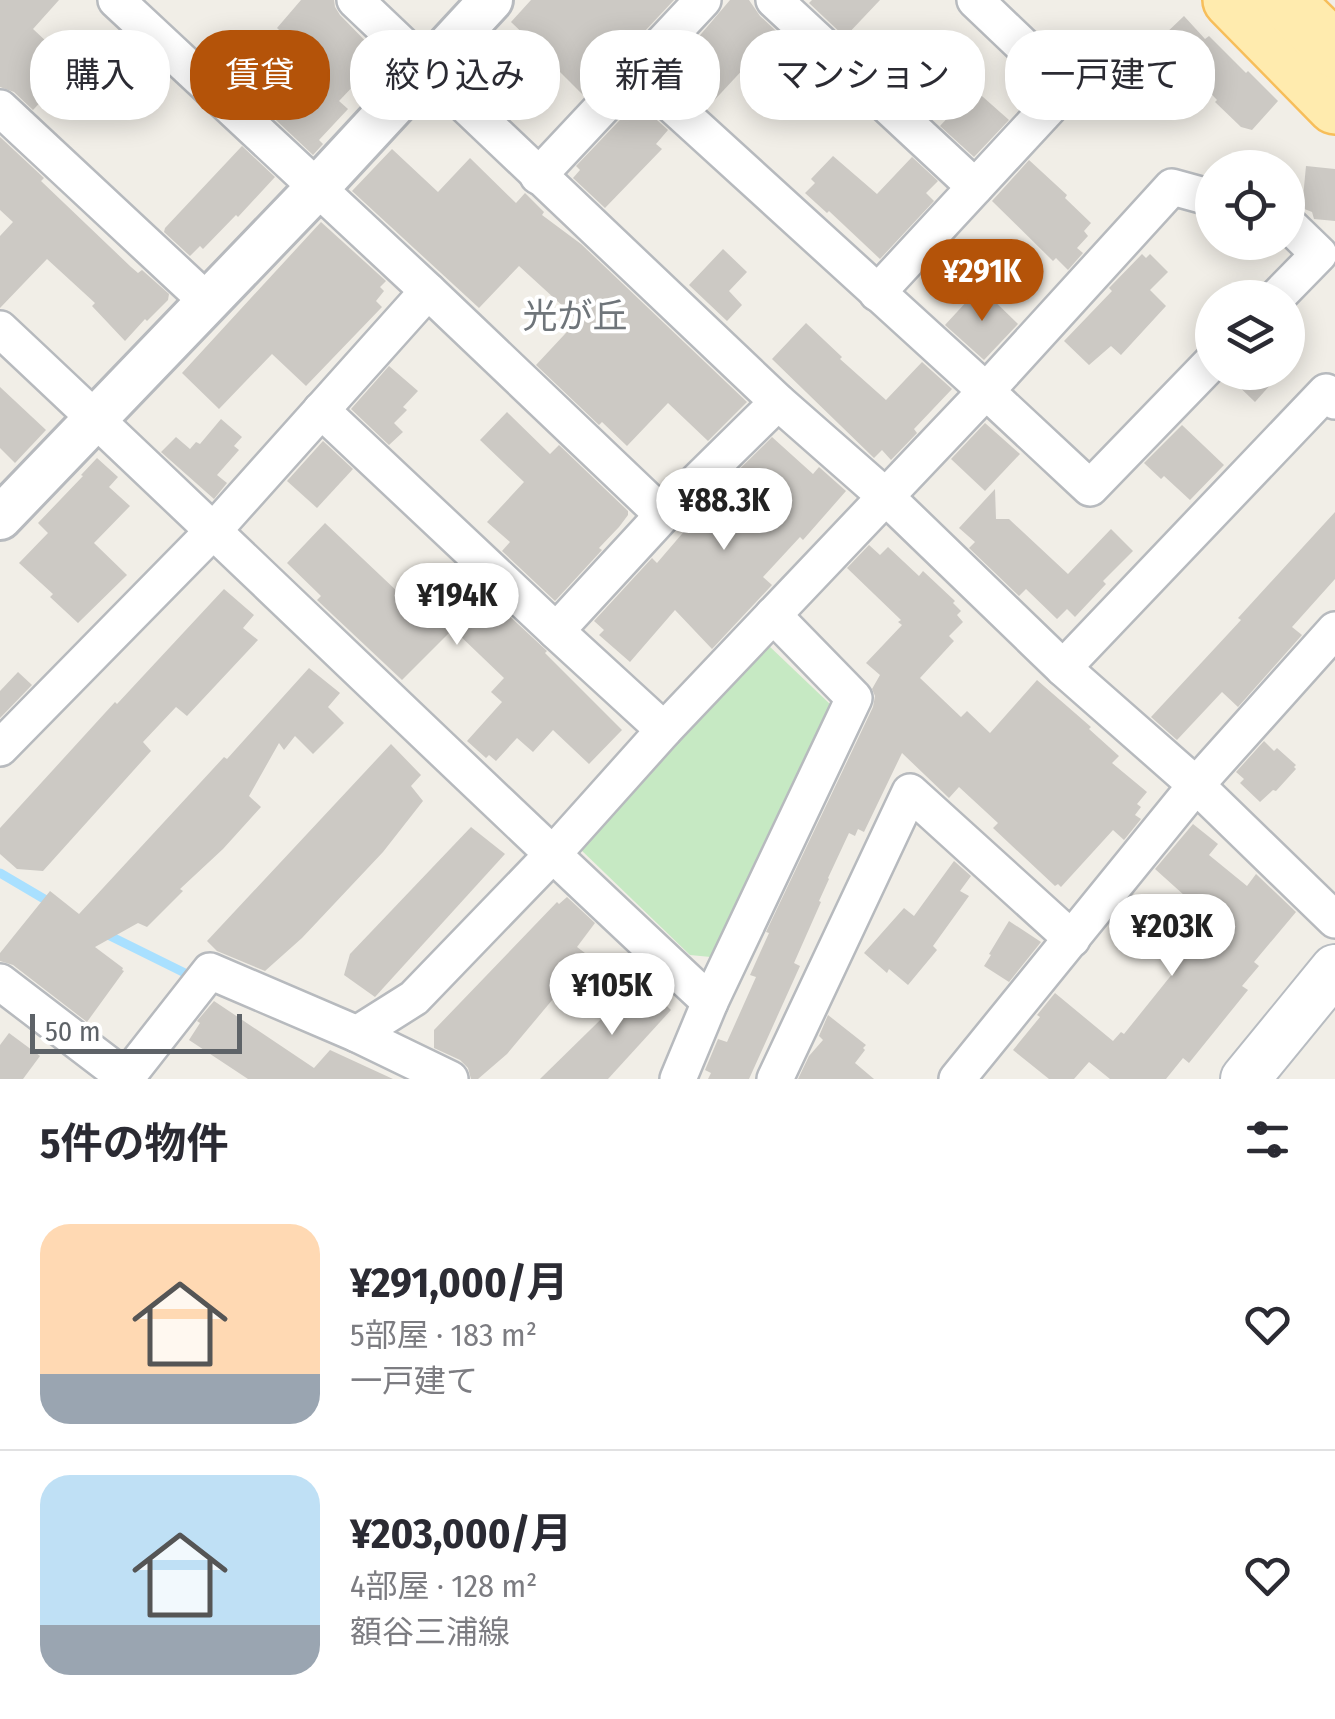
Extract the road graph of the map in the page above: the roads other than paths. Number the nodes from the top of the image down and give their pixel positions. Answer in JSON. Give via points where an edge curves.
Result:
{"nodes":[{"id":1,"x":116,"y":0,"type":"edge"},
{"id":2,"x":355,"y":0,"type":"edge"},
{"id":3,"x":491,"y":0,"type":"edge"},
{"id":4,"x":703,"y":0,"type":"edge"},
{"id":5,"x":774,"y":0,"type":"edge"},
{"id":6,"x":975,"y":0,"type":"edge"},
{"id":7,"x":1231,"y":0,"type":"edge"},
{"id":8,"x":1284,"y":0,"type":"edge"},
{"id":9,"x":385,"y":30,"type":"edge"},
{"id":10,"x":463,"y":30,"type":"edge"},
{"id":11,"x":675,"y":30,"type":"edge"},
{"id":12,"x":1335,"y":50,"type":"edge"},
{"id":13,"x":1335,"y":106,"type":"edge"},
{"id":14,"x":0,"y":108,"type":"edge"},
{"id":15,"x":380,"y":120,"type":"edge"},
{"id":16,"x":479,"y":120,"type":"edge"},
{"id":17,"x":591,"y":120,"type":"edge"},
{"id":18,"x":689,"y":120,"type":"edge"},
{"id":19,"x":538,"y":176,"type":"junction"},
{"id":20,"x":975,"y":187,"type":"junction"},
{"id":21,"x":317,"y":188,"type":"junction"},
{"id":22,"x":1195,"y":193,"type":"edge"},
{"id":23,"x":1305,"y":241,"type":"edge"},
{"id":24,"x":1293,"y":280,"type":"edge"},
{"id":25,"x":428,"y":291,"type":"junction"},
{"id":26,"x":877,"y":292,"type":"junction"},
{"id":27,"x":208,"y":302,"type":"junction"},
{"id":28,"x":0,"y":329,"type":"edge"},
{"id":29,"x":1195,"y":380,"type":"edge"},
{"id":30,"x":986,"y":391,"type":"junction"},
{"id":31,"x":1335,"y":401,"type":"edge"},
{"id":32,"x":778,"y":402,"type":"junction"},
{"id":33,"x":321,"y":410,"type":"junction"},
{"id":34,"x":95,"y":418,"type":"junction"},
{"id":35,"x":886,"y":496,"type":"junction"},
{"id":36,"x":663,"y":515,"type":"junction"},
{"id":37,"x":0,"y":518,"type":"edge"},
{"id":38,"x":214,"y":530,"type":"junction"},
{"id":39,"x":773,"y":615,"type":"junction"},
{"id":40,"x":1335,"y":630,"type":"edge"},
{"id":41,"x":556,"y":631,"type":"junction"},
{"id":42,"x":1062,"y":668,"type":"junction"},
{"id":43,"x":664,"y":730,"type":"junction"},
{"id":44,"x":0,"y":748,"type":"edge"},
{"id":45,"x":1196,"y":785,"type":"junction"},
{"id":46,"x":552,"y":855,"type":"junction"},
{"id":47,"x":1335,"y":920,"type":"edge"},
{"id":48,"x":1072,"y":939,"type":"junction"},
{"id":49,"x":1335,"y":970,"type":"edge"},
{"id":50,"x":0,"y":982,"type":"edge"},
{"id":51,"x":710,"y":1002,"type":"junction"},
{"id":52,"x":357,"y":1034,"type":"junction"},
{"id":53,"x":127,"y":1079,"type":"edge"},
{"id":54,"x":450,"y":1079,"type":"edge"},
{"id":55,"x":678,"y":1079,"type":"edge"},
{"id":56,"x":775,"y":1079,"type":"edge"},
{"id":57,"x":957,"y":1079,"type":"edge"},
{"id":58,"x":1246,"y":1079,"type":"edge"}],
"edges":[{"from":1,"to":21,"type":"street"},
{"from":2,"to":9,"type":"street"},
{"from":3,"to":10,"type":"street"},
{"from":4,"to":11,"type":"street"},
{"from":5,"to":20,"type":"street"},
{"from":6,"to":20,"type":"street","via":[[1067,88]]},
{"from":7,"to":13,"type":"main road"},
{"from":8,"to":12,"type":"main road"},
{"from":14,"to":27,"type":"street"},
{"from":15,"to":21,"type":"street"},
{"from":16,"to":19,"type":"street"},
{"from":17,"to":19,"type":"street"},
{"from":18,"to":26,"type":"street"},
{"from":19,"to":32,"type":"street"},
{"from":20,"to":26,"type":"street"},
{"from":21,"to":25,"type":"street"},
{"from":21,"to":27,"type":"street"},
{"from":22,"to":30,"type":"street","via":[[1172,187]]},
{"from":23,"to":24,"type":"street","via":[[1318,254]]},
{"from":25,"to":33,"type":"street"},
{"from":25,"to":36,"type":"street"},
{"from":26,"to":30,"type":"street"},
{"from":27,"to":34,"type":"street"},
{"from":28,"to":34,"type":"street"},
{"from":29,"to":30,"type":"street","via":[[1090,488]]},
{"from":30,"to":35,"type":"street"},
{"from":31,"to":42,"type":"street","via":[[1326,392]]},
{"from":32,"to":35,"type":"street"},
{"from":32,"to":36,"type":"street"},
{"from":33,"to":38,"type":"street"},
{"from":33,"to":41,"type":"street"},
{"from":34,"to":37,"type":"street"},
{"from":34,"to":38,"type":"street"},
{"from":35,"to":39,"type":"street"},
{"from":35,"to":42,"type":"street"},
{"from":36,"to":41,"type":"street"},
{"from":38,"to":44,"type":"street"},
{"from":38,"to":46,"type":"street"},
{"from":39,"to":43,"type":"street"},
{"from":39,"to":51,"type":"street","via":[[854,698]]},
{"from":40,"to":45,"type":"street"},
{"from":41,"to":43,"type":"street"},
{"from":42,"to":45,"type":"street"},
{"from":43,"to":46,"type":"street"},
{"from":45,"to":47,"type":"street"},
{"from":45,"to":48,"type":"street"},
{"from":46,"to":51,"type":"street"},
{"from":46,"to":52,"type":"street","via":[[414,998]]},
{"from":48,"to":56,"type":"street","via":[[910,792]]},
{"from":48,"to":57,"type":"street"},
{"from":49,"to":58,"type":"main road"},
{"from":50,"to":53,"type":"street"},
{"from":51,"to":55,"type":"street"},
{"from":52,"to":53,"type":"street","via":[[210,971]]},
{"from":52,"to":54,"type":"street"}]}
